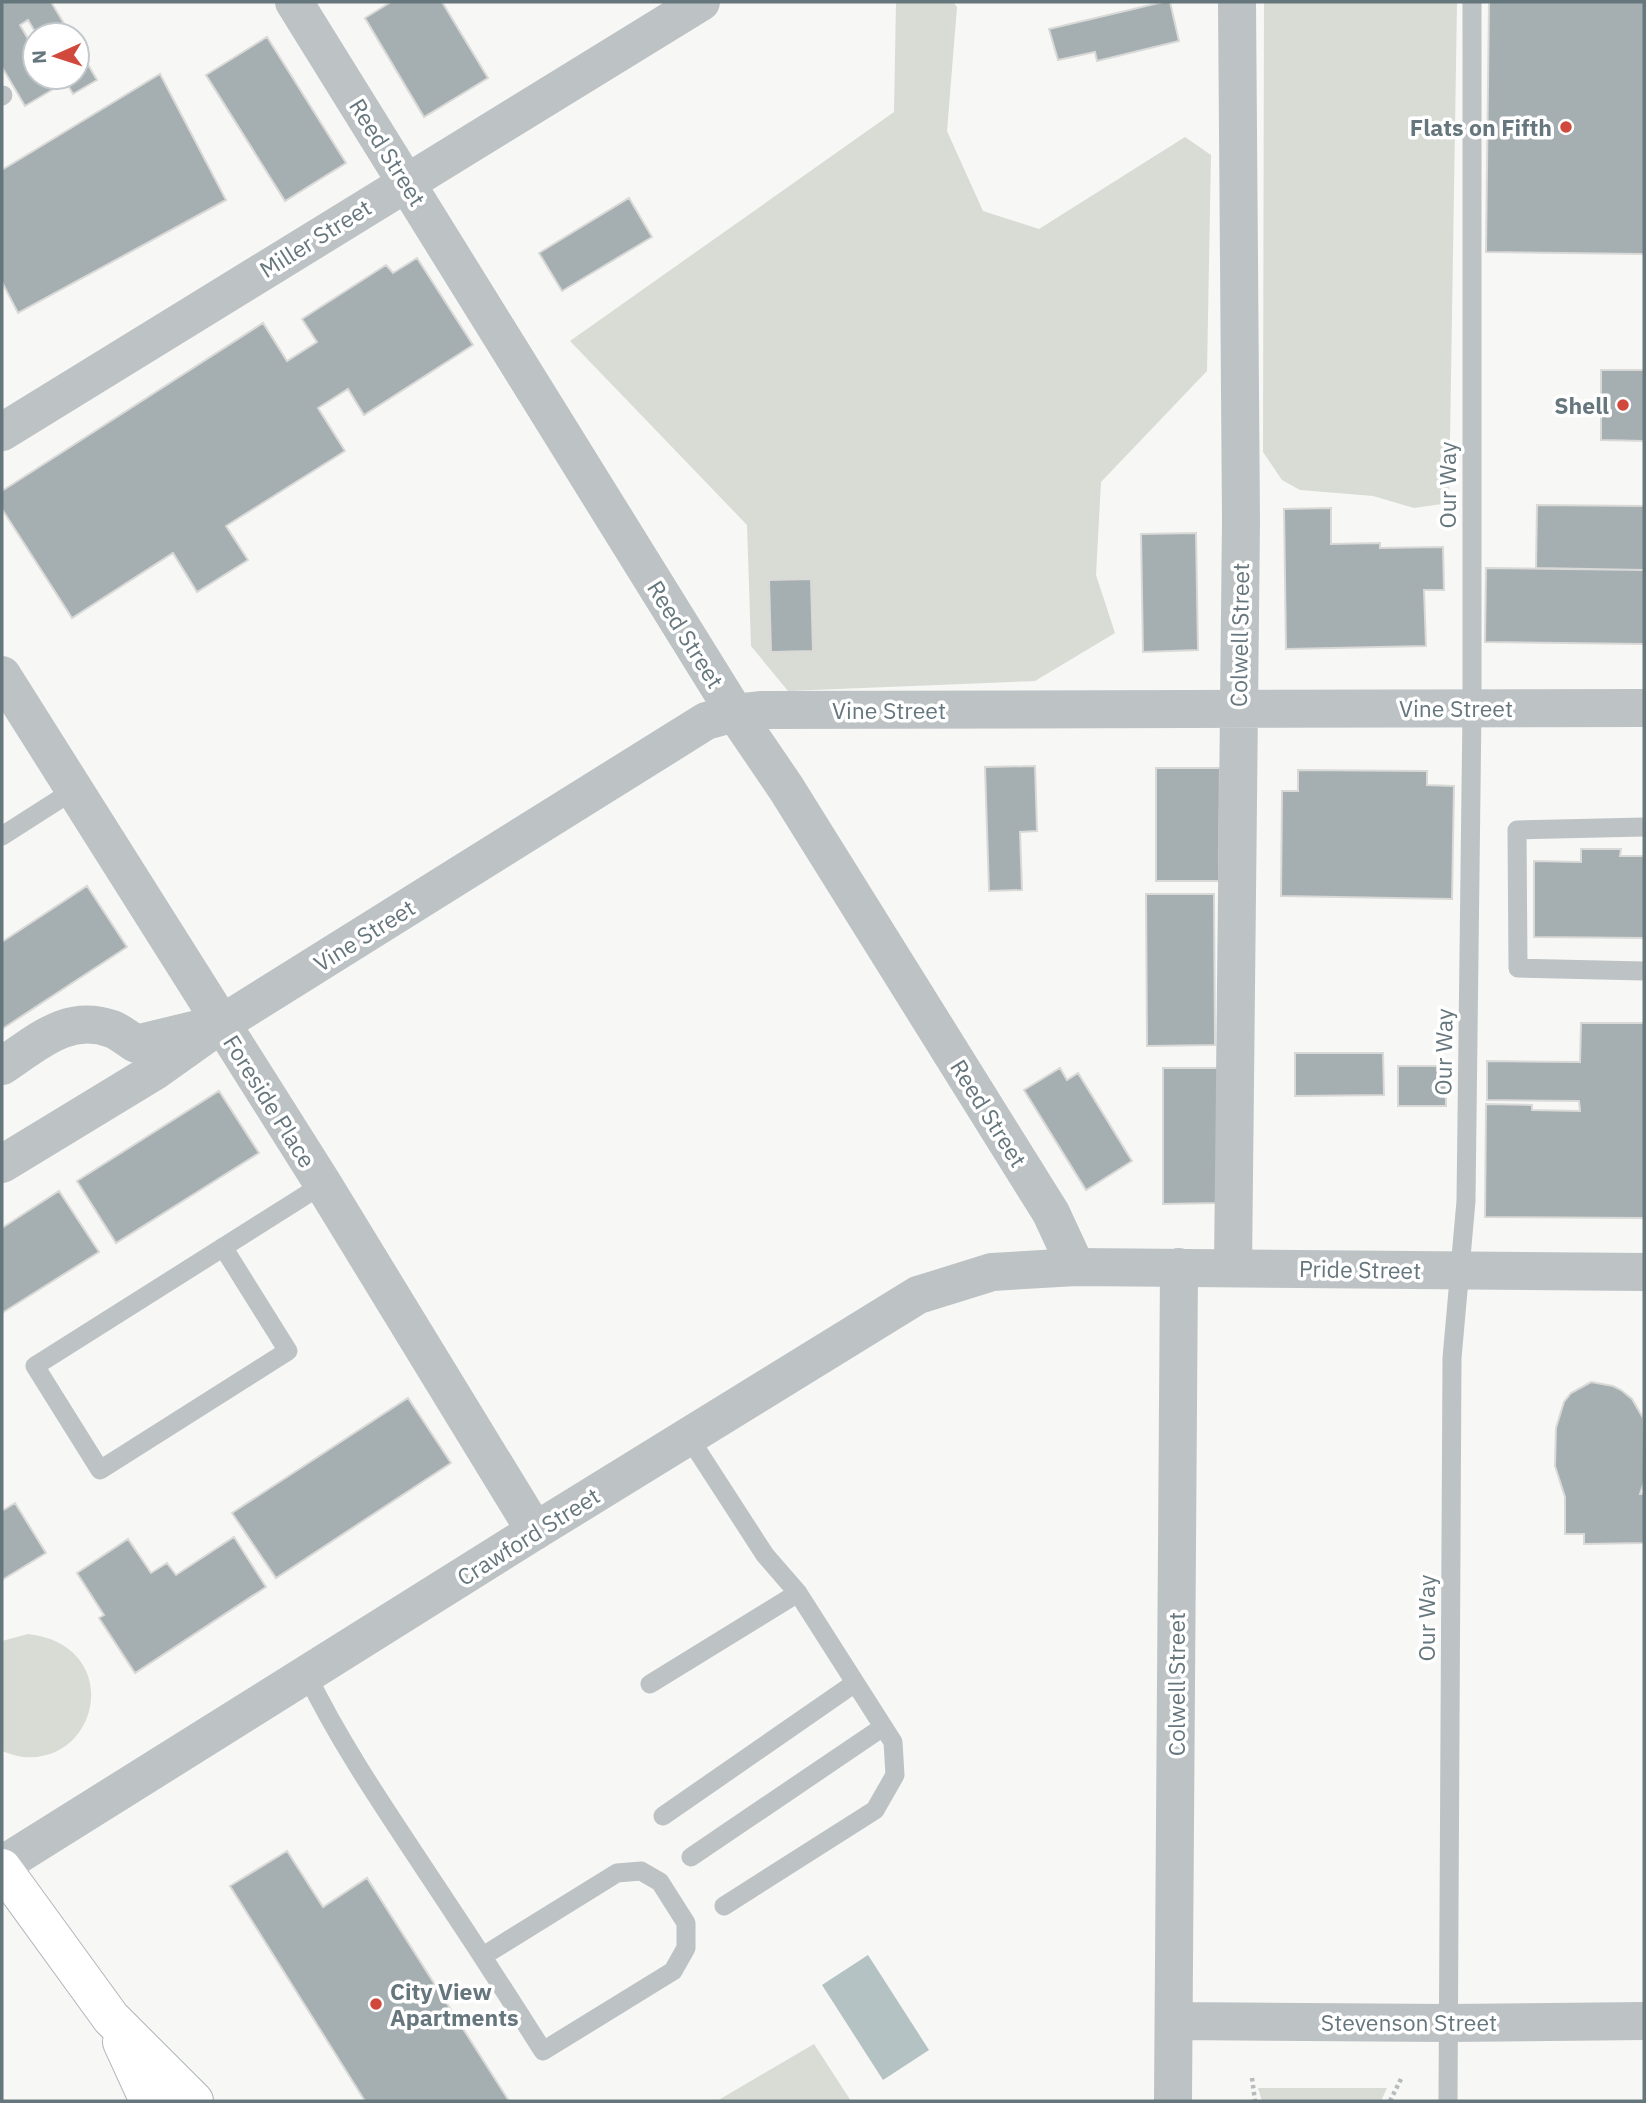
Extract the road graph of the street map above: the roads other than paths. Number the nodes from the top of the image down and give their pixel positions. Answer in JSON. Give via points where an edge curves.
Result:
{"nodes":[{"id":1,"x":294,"y":2,"type":"edge"},
{"id":2,"x":701,"y":2,"type":"edge"},
{"id":3,"x":1237,"y":2,"type":"edge"},
{"id":4,"x":1472,"y":2,"type":"edge"},
{"id":5,"x":407,"y":181,"type":"junction"},
{"id":6,"x":2,"y":432,"type":"edge"},
{"id":7,"x":3,"y":679,"type":"edge"},
{"id":8,"x":1472,"y":708,"type":"junction"},
{"id":9,"x":1644,"y":708,"type":"edge"},
{"id":10,"x":1238,"y":709,"type":"junction"},
{"id":11,"x":735,"y":713,"type":"junction"},
{"id":12,"x":74,"y":790,"type":"junction"},
{"id":13,"x":1644,"y":827,"type":"edge"},
{"id":14,"x":2,"y":836,"type":"edge"},
{"id":15,"x":1644,"y":971,"type":"edge"},
{"id":16,"x":82,"y":1024,"type":"junction"},
{"id":17,"x":222,"y":1024,"type":"junction"},
{"id":18,"x":2,"y":1066,"type":"edge"},
{"id":19,"x":117,"y":1093,"type":"junction"},
{"id":20,"x":2,"y":1164,"type":"edge"},
{"id":21,"x":323,"y":1184,"type":"junction"},
{"id":22,"x":223,"y":1247,"type":"junction"},
{"id":23,"x":1076,"y":1267,"type":"junction"},
{"id":24,"x":1180,"y":1267,"type":"junction"},
{"id":25,"x":1233,"y":1268,"type":"junction"},
{"id":26,"x":1461,"y":1270,"type":"junction"},
{"id":27,"x":1644,"y":1272,"type":"edge"},
{"id":28,"x":688,"y":1436,"type":"junction"},
{"id":29,"x":535,"y":1531,"type":"junction"},
{"id":30,"x":798,"y":1593,"type":"junction"},
{"id":31,"x":307,"y":1675,"type":"junction"},
{"id":32,"x":855,"y":1683,"type":"junction"},
{"id":33,"x":650,"y":1684,"type":"dead end"},
{"id":34,"x":883,"y":1727,"type":"junction"},
{"id":35,"x":663,"y":1816,"type":"dead end"},
{"id":36,"x":691,"y":1857,"type":"dead end"},
{"id":37,"x":2,"y":1866,"type":"edge"},
{"id":38,"x":724,"y":1906,"type":"dead end"},
{"id":39,"x":483,"y":1956,"type":"junction"},
{"id":40,"x":111,"y":2018,"type":"junction"},
{"id":41,"x":1174,"y":2021,"type":"junction"},
{"id":42,"x":1644,"y":2021,"type":"edge"},
{"id":43,"x":1448,"y":2023,"type":"junction"},
{"id":44,"x":149,"y":2101,"type":"edge"},
{"id":45,"x":194,"y":2101,"type":"edge"},
{"id":46,"x":1173,"y":2101,"type":"edge"},
{"id":47,"x":1448,"y":2101,"type":"edge"}],
"edges":[{"from":1,"to":5,"type":"street","name":"Reed Street"},
{"from":2,"to":5,"type":"street","name":"Miller Street"},
{"from":3,"to":10,"type":"street","name":"Colwell Street"},
{"from":4,"to":8,"type":"lane","name":"Our Way"},
{"from":5,"to":6,"type":"street","name":"Miller Street"},
{"from":5,"to":11,"type":"street","name":"Reed Street"},
{"from":7,"to":12,"type":"street","name":"Foreside Place"},
{"from":8,"to":9,"type":"street","name":"Vine Street"},
{"from":8,"to":10,"type":"street","name":"Vine Street"},
{"from":8,"to":26,"type":"lane","name":"Our Way","via":[[1466,1201]]},
{"from":10,"to":11,"type":"street","name":"Vine Street"},
{"from":10,"to":25,"type":"street","name":"Colwell Street"},
{"from":11,"to":17,"type":"street","name":"Vine Street","via":[[706,721]]},
{"from":11,"to":23,"type":"street","name":"Reed Street","via":[[1051,1213]]},
{"from":12,"to":14,"type":"lane"},
{"from":12,"to":17,"type":"street","name":"Foreside Place"},
{"from":13,"to":15,"type":"lane","via":[[1517,830],[1518,968]]},
{"from":16,"to":17,"type":"street","via":[[112,1029],[136,1044]]},
{"from":16,"to":18,"type":"street","via":[[61,1027]]},
{"from":16,"to":19,"type":"street","via":[[106,1040],[121,1061]]},
{"from":17,"to":19,"type":"street","name":"Vine Street"},
{"from":17,"to":21,"type":"street","name":"Foreside Place"},
{"from":19,"to":20,"type":"street","name":"Vine Street"},
{"from":21,"to":22,"type":"lane"},
{"from":21,"to":29,"type":"street","name":"Foreside Place"},
{"from":22,"to":22,"type":"lane","via":[[35,1366],[100,1470],[288,1351]]},
{"from":23,"to":24,"type":"street","name":"Pride Street"},
{"from":23,"to":28,"type":"street","name":"Crawford Street","via":[[992,1272],[918,1295]]},
{"from":24,"to":25,"type":"street","name":"Pride Street"},
{"from":24,"to":41,"type":"street","name":"Colwell Street"},
{"from":25,"to":26,"type":"street","name":"Pride Street"},
{"from":26,"to":27,"type":"street","name":"Pride Street"},
{"from":26,"to":43,"type":"lane","name":"Our Way","via":[[1452,1357]]},
{"from":28,"to":29,"type":"street","name":"Crawford Street"},
{"from":28,"to":30,"type":"lane","via":[[765,1555]]},
{"from":29,"to":31,"type":"street","name":"Crawford Street"},
{"from":30,"to":32,"type":"lane"},
{"from":30,"to":33,"type":"lane"},
{"from":31,"to":37,"type":"street","name":"Crawford Street"},
{"from":31,"to":39,"type":"lane","via":[[370,1787]]},
{"from":32,"to":34,"type":"lane"},
{"from":32,"to":35,"type":"lane"},
{"from":34,"to":36,"type":"lane"},
{"from":34,"to":38,"type":"lane","via":[[893,1742],[895,1775],[875,1810]]},
{"from":37,"to":40,"type":"main road"},
{"from":39,"to":39,"type":"lane","via":[[543,2051],[673,1970],[686,1948],[686,1923],[660,1882],[641,1871],[617,1873]]},
{"from":40,"to":44,"type":"main road"},
{"from":40,"to":45,"type":"main road"},
{"from":41,"to":43,"type":"street","name":"Stevenson Street"},
{"from":41,"to":46,"type":"street","name":"Colwell Street"},
{"from":42,"to":43,"type":"street","name":"Stevenson Street"},
{"from":43,"to":47,"type":"lane","name":"Our Way"}]}
